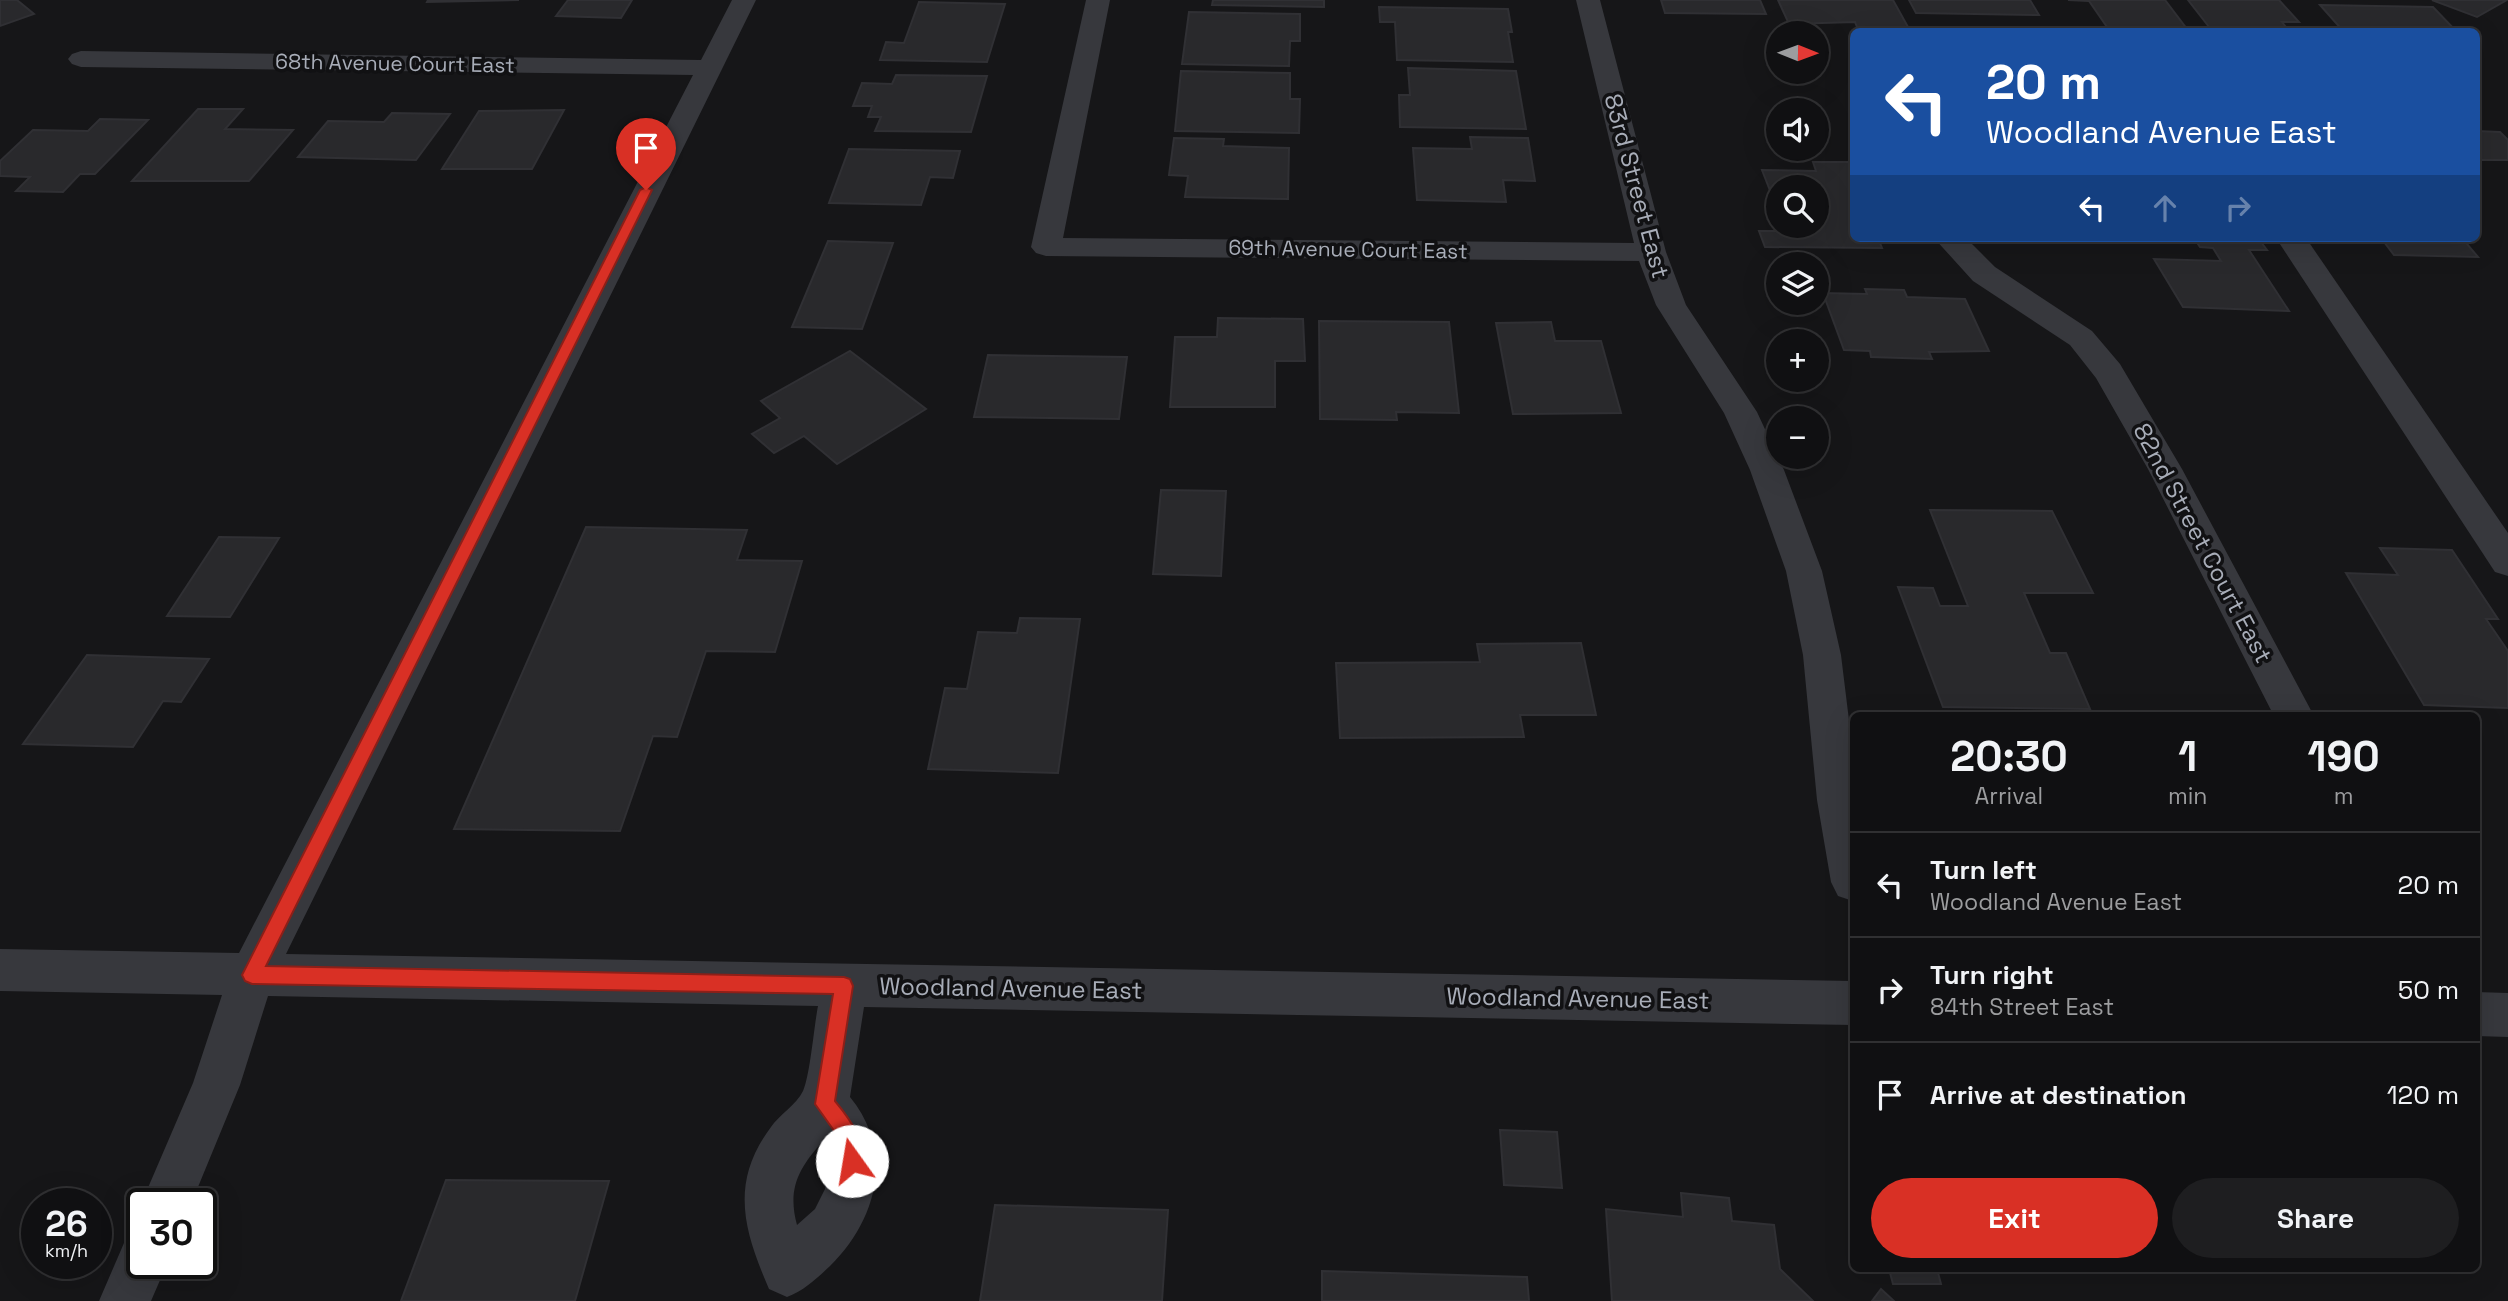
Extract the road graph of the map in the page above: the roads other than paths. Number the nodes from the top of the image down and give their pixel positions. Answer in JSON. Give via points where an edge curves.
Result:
{"nodes":[{"id":1,"x":744,"y":0,"type":"edge"},
{"id":2,"x":1098,"y":0,"type":"edge"},
{"id":3,"x":1588,"y":0,"type":"edge"},
{"id":4,"x":81,"y":59,"type":"dead end"},
{"id":5,"x":708,"y":68,"type":"junction"},
{"id":6,"x":1953,"y":242,"type":"edge"},
{"id":7,"x":2294,"y":242,"type":"edge"},
{"id":8,"x":1651,"y":252,"type":"junction"},
{"id":9,"x":2508,"y":562,"type":"edge"},
{"id":10,"x":2292,"y":712,"type":"edge"},
{"id":11,"x":1850,"y":866,"type":"edge"},
{"id":12,"x":0,"y":970,"type":"edge"},
{"id":13,"x":252,"y":975,"type":"junction"},
{"id":14,"x":844,"y":986,"type":"junction"},
{"id":15,"x":1850,"y":1003,"type":"edge"},
{"id":16,"x":2480,"y":1014,"type":"edge"},
{"id":17,"x":2508,"y":1015,"type":"edge"},
{"id":18,"x":825,"y":1104,"type":"junction"},
{"id":19,"x":173,"y":1188,"type":"edge"},
{"id":20,"x":134,"y":1279,"type":"edge"},
{"id":21,"x":783,"y":1286,"type":"edge"},
{"id":22,"x":125,"y":1301,"type":"edge"}],
"edges":[{"from":1,"to":5,"type":"street"},
{"from":2,"to":8,"type":"street","name":"69th Avenue Court East","via":[[1046,247]]},
{"from":3,"to":8,"type":"street","name":"83rd Street East"},
{"from":4,"to":5,"type":"street","name":"68th Avenue Court East"},
{"from":5,"to":13,"type":"street"},
{"from":6,"to":10,"type":"street","name":"82nd Street Court East","via":[[1984,274],[2081,338],[2109,372]]},
{"from":7,"to":9,"type":"street"},
{"from":8,"to":11,"type":"street","name":"83rd Street East","via":[[1671,305],[1740,412],[1804,571],[1822,655]]},
{"from":12,"to":13,"type":"street","name":"Woodland Avenue East"},
{"from":13,"to":14,"type":"street","name":"Woodland Avenue East"},
{"from":13,"to":19,"type":"street","via":[[216,1085]]},
{"from":14,"to":15,"type":"street","name":"Woodland Avenue East"},
{"from":14,"to":18,"type":"street"},
{"from":16,"to":17,"type":"street"},
{"from":18,"to":21,"type":"street","via":[[782,1150],[771,1181],[768,1214]]},
{"from":18,"to":21,"type":"street","via":[[850,1143],[850,1192],[833,1227]]},
{"from":20,"to":22,"type":"street"}]}
